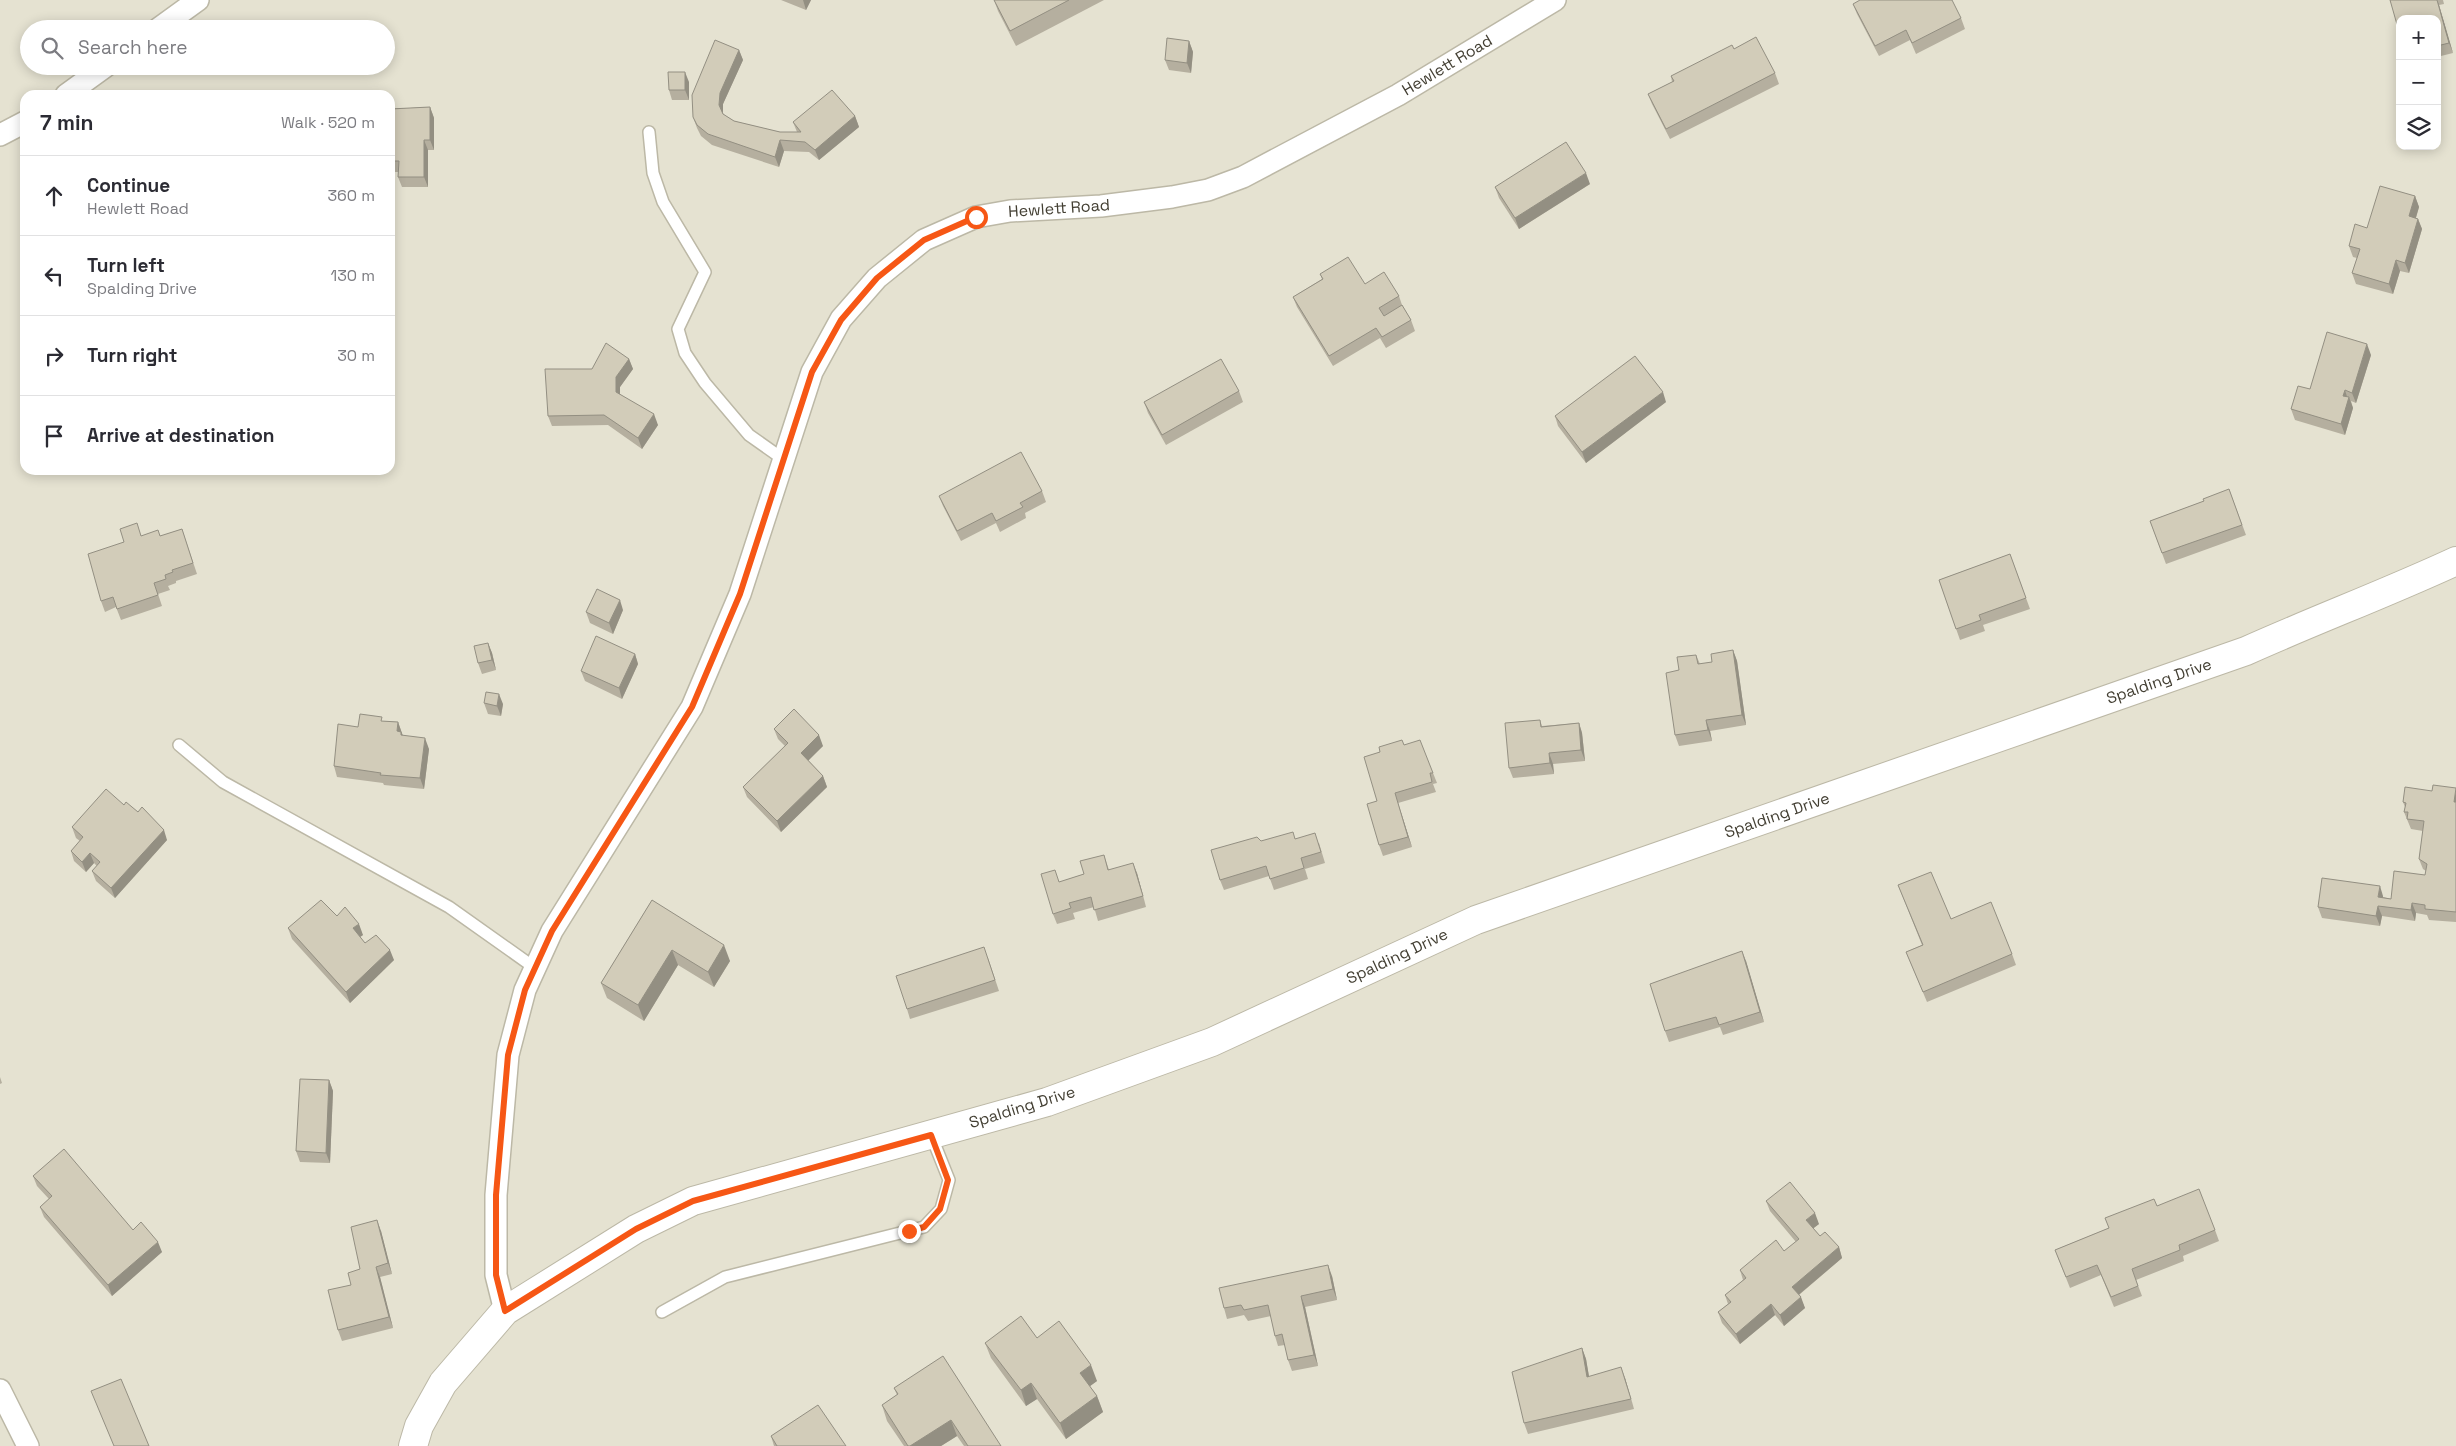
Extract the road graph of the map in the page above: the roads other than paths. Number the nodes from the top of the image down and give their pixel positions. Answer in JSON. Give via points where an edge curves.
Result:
{"nodes":[{"id":1,"x":198,"y":0,"type":"edge"},
{"id":2,"x":1555,"y":0,"type":"edge"},
{"id":3,"x":170,"y":20,"type":"edge"},
{"id":4,"x":94,"y":75,"type":"edge"},
{"id":5,"x":73,"y":90,"type":"edge"},
{"id":6,"x":20,"y":125,"type":"edge"},
{"id":7,"x":649,"y":132,"type":"dead end"},
{"id":8,"x":0,"y":135,"type":"edge"},
{"id":9,"x":783,"y":459,"type":"junction"},
{"id":10,"x":2456,"y":561,"type":"edge"},
{"id":11,"x":179,"y":745,"type":"dead end"},
{"id":12,"x":535,"y":968,"type":"junction"},
{"id":13,"x":931,"y":1135,"type":"junction"},
{"id":14,"x":505,"y":1311,"type":"junction"},
{"id":15,"x":662,"y":1312,"type":"dead end"},
{"id":16,"x":0,"y":1390,"type":"edge"},
{"id":17,"x":28,"y":1446,"type":"edge"},
{"id":18,"x":413,"y":1446,"type":"edge"}],
"edges":[{"from":1,"to":3,"type":"street"},
{"from":2,"to":9,"type":"street","name":"Hewlett Road","via":[[1398,95],[1243,177],[1208,190],[1172,198],[1010,211],[976,217],[924,240],[877,278],[841,320],[812,372]]},
{"from":4,"to":5,"type":"street"},
{"from":6,"to":8,"type":"street"},
{"from":7,"to":9,"type":"lane","via":[[653,173],[663,202],[706,272],[678,330],[685,353],[704,383],[749,435]]},
{"from":9,"to":12,"type":"street","name":"Hewlett Road","via":[[740,594],[692,707],[552,931]]},
{"from":10,"to":13,"type":"street","name":"Spalding Drive","via":[[2246,651],[1476,920],[1212,1042],[1047,1102]]},
{"from":11,"to":12,"type":"lane","via":[[223,782],[449,907]]},
{"from":12,"to":14,"type":"street","name":"Hewlett Road","via":[[525,990],[508,1055],[496,1195],[496,1275]]},
{"from":13,"to":14,"type":"street","name":"Spalding Drive","via":[[693,1201],[636,1229]]},
{"from":13,"to":15,"type":"lane","via":[[948,1180],[940,1209],[924,1227],[725,1278]]},
{"from":14,"to":18,"type":"street","name":"Spalding Drive","via":[[442,1382],[419,1426]]},
{"from":16,"to":17,"type":"street"}]}
